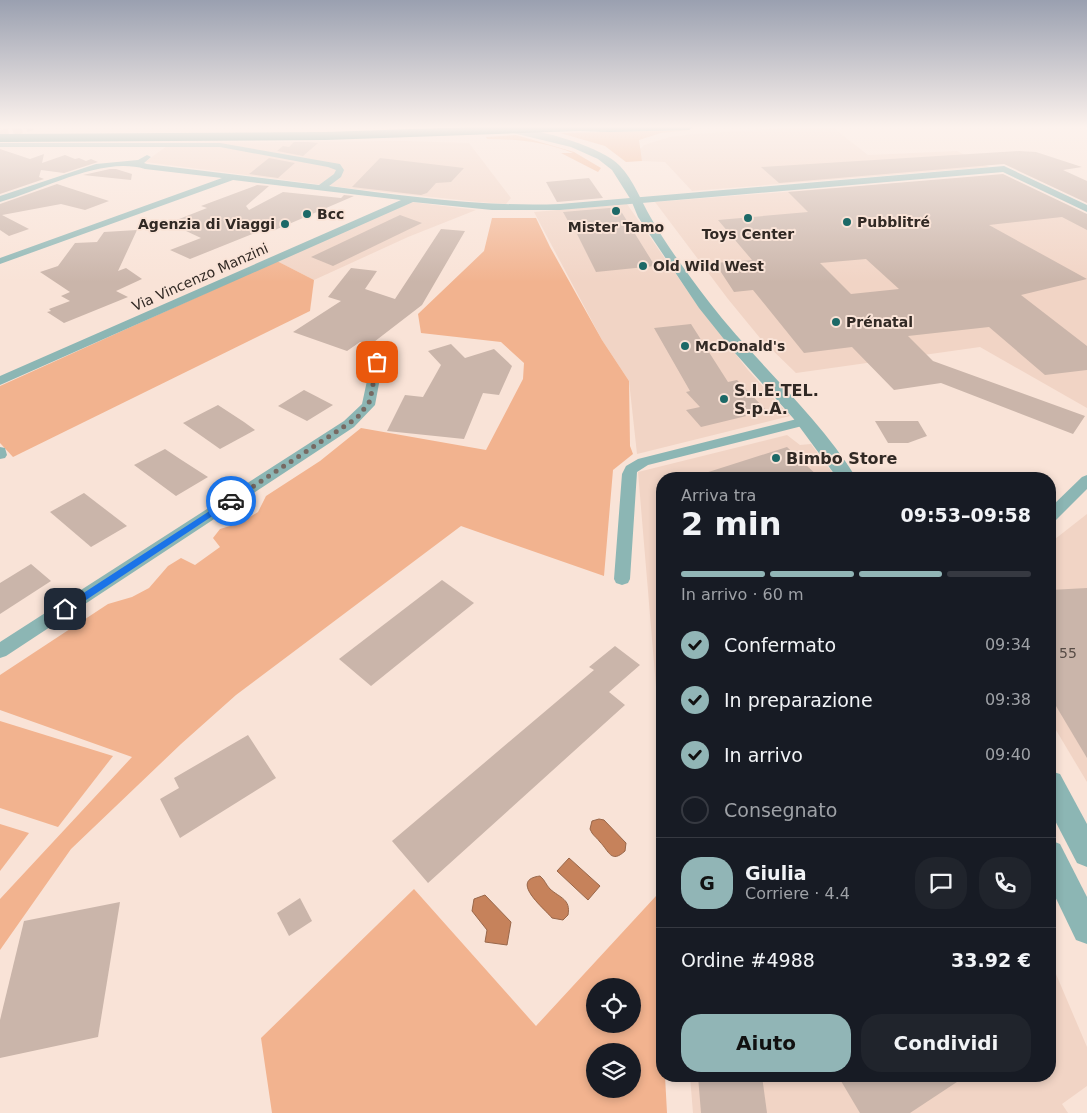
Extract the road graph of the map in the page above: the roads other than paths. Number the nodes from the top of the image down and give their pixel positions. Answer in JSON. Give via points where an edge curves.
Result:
{"nodes":[{"id":1,"x":65,"y":178,"type":"edge"},
{"id":2,"x":230,"y":178,"type":"edge"},
{"id":3,"x":240,"y":178,"type":"edge"},
{"id":4,"x":333,"y":178,"type":"edge"},
{"id":5,"x":623,"y":178,"type":"edge"},
{"id":6,"x":898,"y":178,"type":"edge"},
{"id":7,"x":1023,"y":178,"type":"edge"},
{"id":8,"x":320,"y":188,"type":"junction"},
{"id":9,"x":412,"y":199,"type":"junction"},
{"id":10,"x":0,"y":200,"type":"edge"},
{"id":11,"x":637,"y":200,"type":"junction"},
{"id":12,"x":1087,"y":209,"type":"edge"},
{"id":13,"x":0,"y":261,"type":"edge"},
{"id":14,"x":377,"y":362,"type":"dead end"},
{"id":15,"x":0,"y":382,"type":"edge"},
{"id":16,"x":806,"y":421,"type":"junction"},
{"id":17,"x":843,"y":472,"type":"edge"},
{"id":18,"x":859,"y":472,"type":"edge"},
{"id":19,"x":1087,"y":480,"type":"edge"},
{"id":20,"x":1056,"y":511,"type":"edge"},
{"id":21,"x":622,"y":579,"type":"dead end"},
{"id":22,"x":0,"y":651,"type":"edge"},
{"id":23,"x":1056,"y":794,"type":"edge"},
{"id":24,"x":1087,"y":853,"type":"edge"},
{"id":25,"x":1056,"y":866,"type":"edge"},
{"id":26,"x":1087,"y":929,"type":"edge"}],
"edges":[{"from":1,"to":10,"type":"street"},
{"from":2,"to":13,"type":"street"},
{"from":3,"to":8,"type":"street"},
{"from":4,"to":8,"type":"street"},
{"from":5,"to":11,"type":"street"},
{"from":6,"to":11,"type":"street"},
{"from":7,"to":12,"type":"street"},
{"from":8,"to":9,"type":"street"},
{"from":9,"to":11,"type":"street","via":[[511,208],[553,208]]},
{"from":9,"to":15,"type":"street","name":"Via Vincenzo Manzini"},
{"from":11,"to":16,"type":"street","via":[[644,217],[704,305]]},
{"from":11,"to":18,"type":"street","via":[[716,305],[815,415]]},
{"from":14,"to":22,"type":"street","via":[[368,405],[350,424]]},
{"from":16,"to":17,"type":"street"},
{"from":16,"to":21,"type":"street","via":[[643,462],[631,468]]},
{"from":19,"to":20,"type":"street"},
{"from":23,"to":24,"type":"street"},
{"from":25,"to":26,"type":"street"}]}
